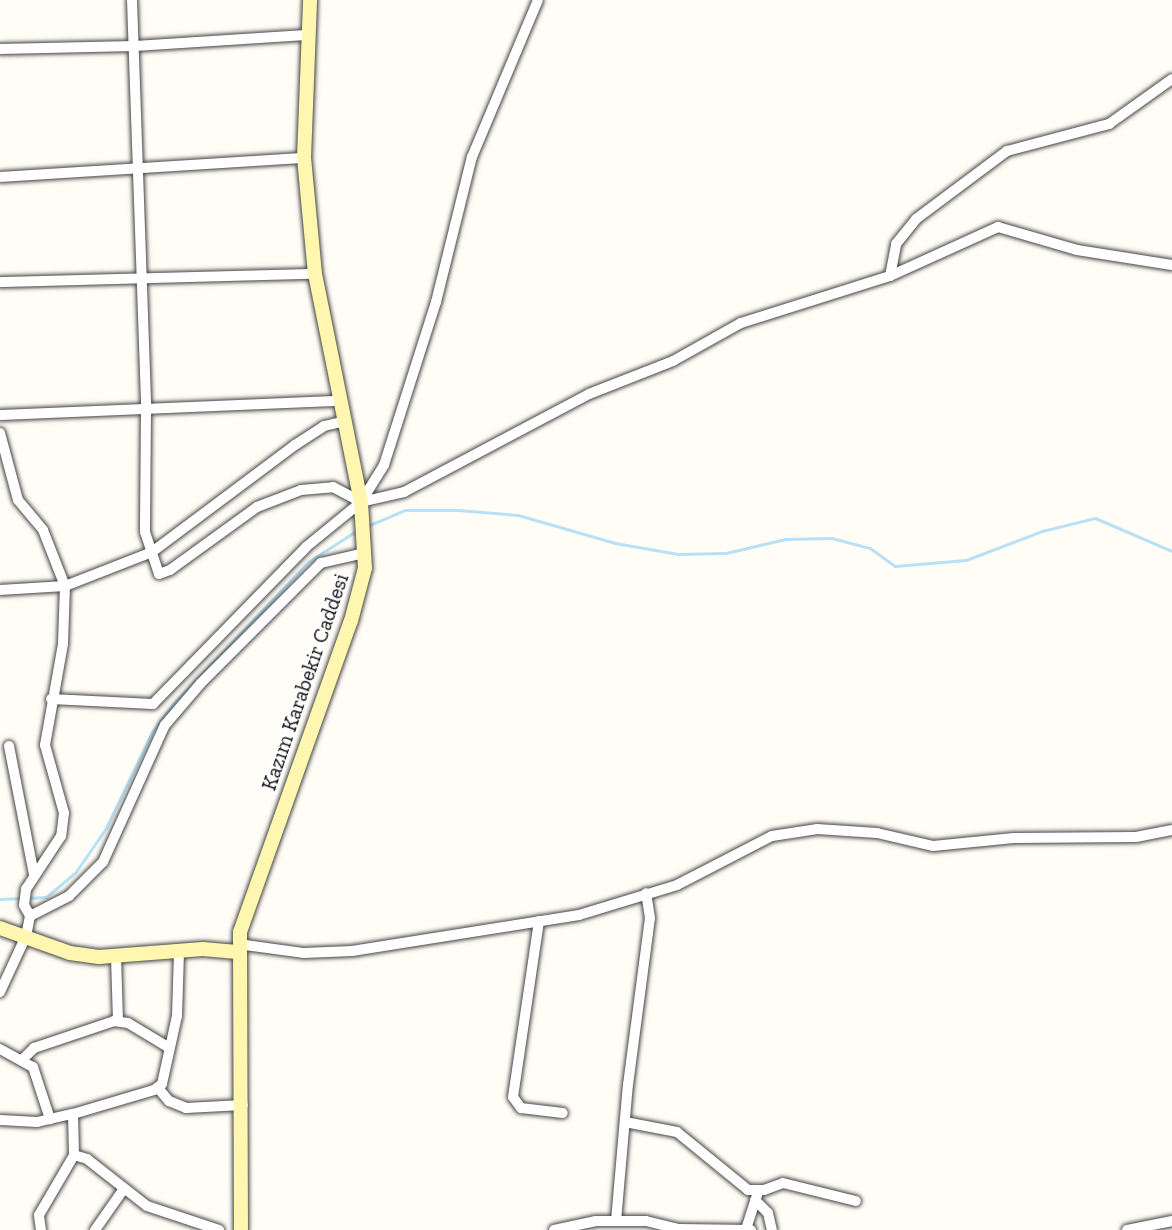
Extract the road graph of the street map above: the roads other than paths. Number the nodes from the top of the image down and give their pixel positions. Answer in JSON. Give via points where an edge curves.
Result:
{"nodes":[{"id":1,"x":132,"y":0,"type":"edge"},
{"id":2,"x":310,"y":0,"type":"edge"},
{"id":3,"x":538,"y":0,"type":"edge"},
{"id":4,"x":306,"y":35,"type":"junction"},
{"id":5,"x":135,"y":46,"type":"junction"},
{"id":6,"x":0,"y":49,"type":"edge"},
{"id":7,"x":1172,"y":79,"type":"edge"},
{"id":8,"x":304,"y":158,"type":"junction"},
{"id":9,"x":137,"y":166,"type":"junction"},
{"id":10,"x":0,"y":172,"type":"edge"},
{"id":11,"x":0,"y":179,"type":"edge"},
{"id":12,"x":1172,"y":265,"type":"edge"},
{"id":13,"x":315,"y":274,"type":"junction"},
{"id":14,"x":890,"y":276,"type":"junction"},
{"id":15,"x":140,"y":278,"type":"junction"},
{"id":16,"x":0,"y":282,"type":"edge"},
{"id":17,"x":341,"y":401,"type":"junction"},
{"id":18,"x":146,"y":410,"type":"junction"},
{"id":19,"x":0,"y":415,"type":"edge"},
{"id":20,"x":345,"y":421,"type":"junction"},
{"id":21,"x":0,"y":433,"type":"edge"},
{"id":22,"x":361,"y":502,"type":"junction"},
{"id":23,"x":152,"y":552,"type":"junction"},
{"id":24,"x":364,"y":553,"type":"junction"},
{"id":25,"x":65,"y":586,"type":"junction"},
{"id":26,"x":0,"y":590,"type":"edge"},
{"id":27,"x":51,"y":699,"type":"junction"},
{"id":28,"x":9,"y":746,"type":"dead end"},
{"id":29,"x":1172,"y":830,"type":"edge"},
{"id":30,"x":34,"y":875,"type":"junction"},
{"id":31,"x":646,"y":893,"type":"junction"},
{"id":32,"x":30,"y":916,"type":"junction"},
{"id":33,"x":539,"y":921,"type":"junction"},
{"id":34,"x":0,"y":928,"type":"edge"},
{"id":35,"x":26,"y":936,"type":"junction"},
{"id":36,"x":238,"y":948,"type":"junction"},
{"id":37,"x":179,"y":952,"type":"junction"},
{"id":38,"x":116,"y":957,"type":"junction"},
{"id":39,"x":0,"y":992,"type":"edge"},
{"id":40,"x":118,"y":1021,"type":"junction"},
{"id":41,"x":168,"y":1047,"type":"junction"},
{"id":42,"x":0,"y":1049,"type":"edge"},
{"id":43,"x":22,"y":1060,"type":"junction"},
{"id":44,"x":158,"y":1088,"type":"junction"},
{"id":45,"x":243,"y":1105,"type":"junction"},
{"id":46,"x":563,"y":1113,"type":"dead end"},
{"id":47,"x":73,"y":1114,"type":"junction"},
{"id":48,"x":50,"y":1119,"type":"junction"},
{"id":49,"x":0,"y":1120,"type":"edge"},
{"id":50,"x":625,"y":1122,"type":"junction"},
{"id":51,"x":74,"y":1155,"type":"junction"},
{"id":52,"x":123,"y":1190,"type":"junction"},
{"id":53,"x":757,"y":1196,"type":"junction"},
{"id":54,"x":856,"y":1201,"type":"dead end"},
{"id":55,"x":616,"y":1221,"type":"junction"},
{"id":56,"x":1172,"y":1221,"type":"edge"},
{"id":57,"x":748,"y":1229,"type":"edge"},
{"id":58,"x":41,"y":1230,"type":"edge"},
{"id":59,"x":95,"y":1230,"type":"edge"},
{"id":60,"x":219,"y":1230,"type":"edge"},
{"id":61,"x":241,"y":1230,"type":"edge"},
{"id":62,"x":554,"y":1230,"type":"edge"},
{"id":63,"x":772,"y":1230,"type":"edge"},
{"id":64,"x":1127,"y":1230,"type":"edge"}],
"edges":[{"from":1,"to":5,"type":"street"},
{"from":2,"to":4,"type":"street","name":"Kazım Karabekir Caddesi"},
{"from":3,"to":22,"type":"street","via":[[472,157],[436,302],[384,465]]},
{"from":4,"to":5,"type":"street"},
{"from":4,"to":8,"type":"street","name":"Kazım Karabekir Caddesi"},
{"from":5,"to":6,"type":"street"},
{"from":5,"to":9,"type":"street"},
{"from":7,"to":14,"type":"street","via":[[1109,124],[1030,142],[998,157],[951,190],[904,232],[896,244]]},
{"from":8,"to":9,"type":"street"},
{"from":8,"to":13,"type":"street","name":"Kazım Karabekir Caddesi"},
{"from":9,"to":11,"type":"street"},
{"from":9,"to":15,"type":"street"},
{"from":10,"to":11,"type":"street"},
{"from":12,"to":14,"type":"street","via":[[1077,250],[998,227]]},
{"from":13,"to":15,"type":"street"},
{"from":13,"to":17,"type":"street","name":"Kazım Karabekir Caddesi"},
{"from":14,"to":22,"type":"street","via":[[741,323],[673,361],[589,394],[404,492]]},
{"from":15,"to":16,"type":"street"},
{"from":15,"to":18,"type":"street"},
{"from":17,"to":18,"type":"street"},
{"from":17,"to":20,"type":"street","name":"Kazım Karabekir Caddesi"},
{"from":18,"to":19,"type":"street"},
{"from":18,"to":23,"type":"street","via":[[145,532]]},
{"from":20,"to":22,"type":"street","name":"Kazım Karabekir Caddesi"},
{"from":20,"to":23,"type":"street","via":[[324,426],[295,445]]},
{"from":21,"to":25,"type":"street","via":[[18,500],[43,530]]},
{"from":22,"to":23,"type":"street","via":[[333,487],[301,489],[256,507],[170,570],[159,574]]},
{"from":22,"to":24,"type":"street","name":"Kazım Karabekir Caddesi"},
{"from":22,"to":27,"type":"street","via":[[306,547],[153,704]]},
{"from":23,"to":25,"type":"street"},
{"from":24,"to":32,"type":"street","via":[[321,563],[201,683],[165,725],[103,861],[69,896]]},
{"from":24,"to":36,"type":"street","name":"Kazım Karabekir Caddesi","via":[[365,568],[351,621]]},
{"from":25,"to":26,"type":"street"},
{"from":25,"to":27,"type":"street","via":[[63,644]]},
{"from":27,"to":30,"type":"street","via":[[45,745],[64,813],[61,836]]},
{"from":28,"to":30,"type":"street"},
{"from":29,"to":31,"type":"street","via":[[1136,837],[1014,838],[933,846],[877,833],[817,829],[772,836],[685,881]]},
{"from":30,"to":32,"type":"street","via":[[26,889],[24,905]]},
{"from":31,"to":33,"type":"street","via":[[589,912]]},
{"from":31,"to":50,"type":"street","via":[[650,918]]},
{"from":32,"to":35,"type":"street"},
{"from":33,"to":36,"type":"street","via":[[332,953]]},
{"from":33,"to":46,"type":"street","via":[[513,1097],[521,1108]]},
{"from":34,"to":35,"type":"street"},
{"from":35,"to":38,"type":"street","via":[[70,953]]},
{"from":35,"to":39,"type":"street"},
{"from":36,"to":37,"type":"street"},
{"from":36,"to":45,"type":"street","name":"Kazım Karabekir Caddesi"},
{"from":37,"to":38,"type":"street"},
{"from":37,"to":41,"type":"street","via":[[177,1016]]},
{"from":38,"to":40,"type":"street"},
{"from":40,"to":41,"type":"street"},
{"from":40,"to":43,"type":"street","via":[[34,1048]]},
{"from":41,"to":44,"type":"street","via":[[166,1076]]},
{"from":42,"to":43,"type":"street"},
{"from":43,"to":48,"type":"street","via":[[39,1076]]},
{"from":44,"to":45,"type":"street","via":[[169,1101],[186,1108]]},
{"from":44,"to":47,"type":"street"},
{"from":45,"to":61,"type":"street","name":"Kazım Karabekir Caddesi"},
{"from":47,"to":48,"type":"street"},
{"from":47,"to":51,"type":"street"},
{"from":48,"to":49,"type":"street"},
{"from":50,"to":53,"type":"street","via":[[676,1132]]},
{"from":50,"to":55,"type":"street"},
{"from":51,"to":52,"type":"street","via":[[87,1159]]},
{"from":51,"to":58,"type":"street","via":[[39,1215]]},
{"from":52,"to":59,"type":"street"},
{"from":52,"to":60,"type":"street","via":[[147,1206]]},
{"from":53,"to":54,"type":"street","via":[[783,1183]]},
{"from":53,"to":57,"type":"street"},
{"from":53,"to":63,"type":"street"},
{"from":55,"to":57,"type":"street","via":[[646,1221],[679,1229]]},
{"from":55,"to":62,"type":"street"},
{"from":56,"to":64,"type":"street"}]}
